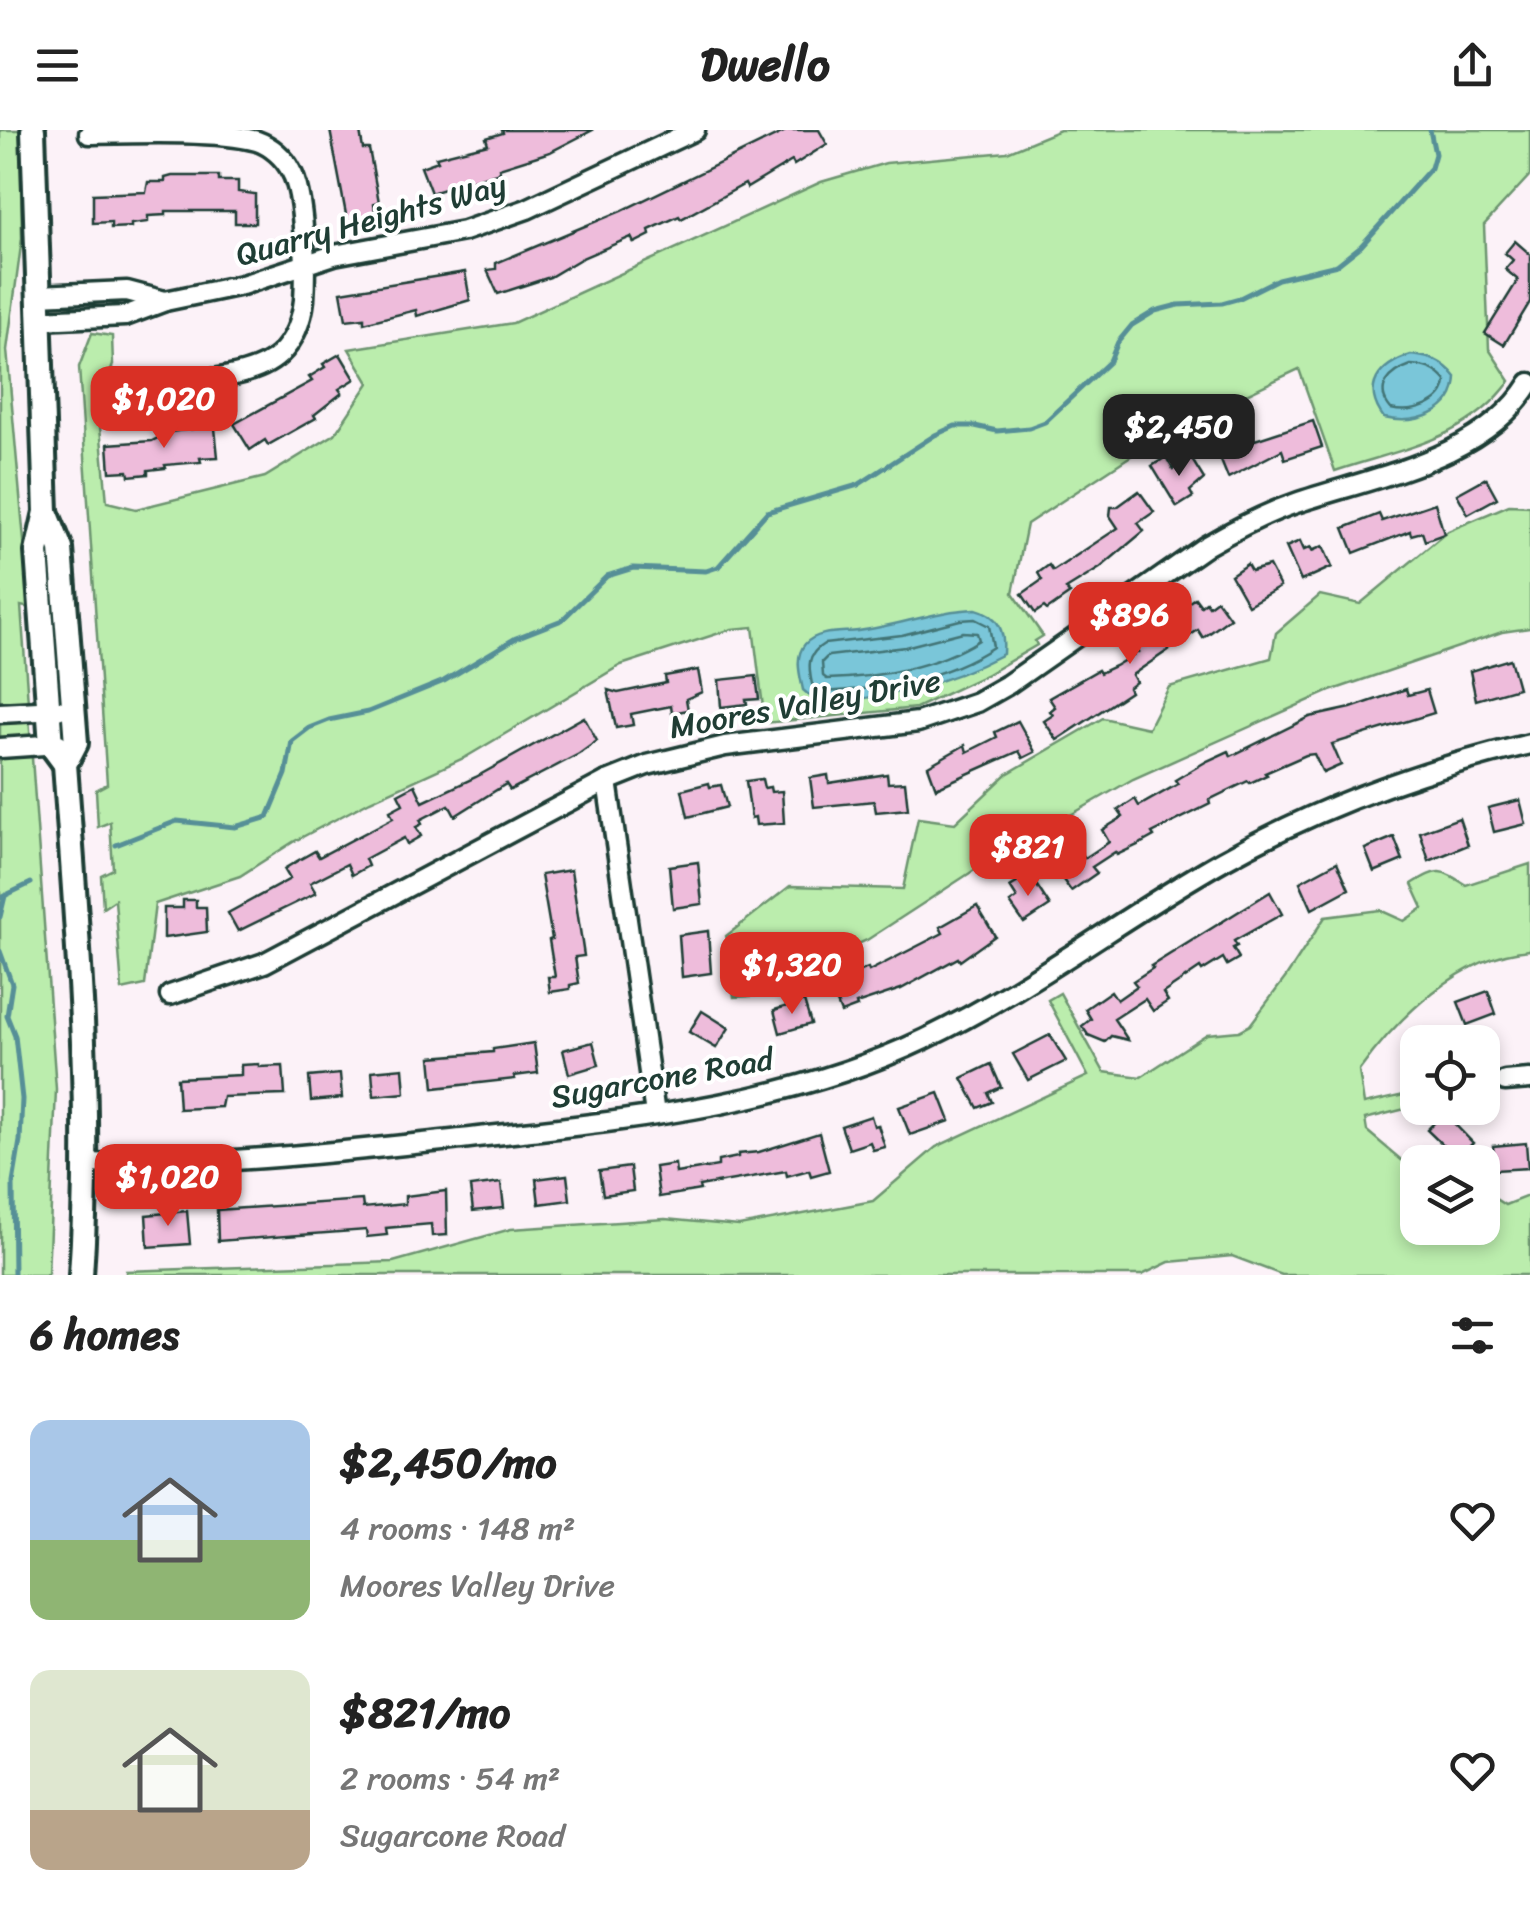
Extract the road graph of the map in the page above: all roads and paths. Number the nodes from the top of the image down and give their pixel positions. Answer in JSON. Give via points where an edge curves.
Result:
{"nodes":[{"id":1,"x":34,"y":130,"type":"edge"},
{"id":2,"x":695,"y":130,"type":"edge"},
{"id":3,"x":89,"y":134,"type":"dead end"},
{"id":4,"x":303,"y":265,"type":"junction"},
{"id":5,"x":38,"y":294,"type":"junction"},
{"id":6,"x":165,"y":301,"type":"junction"},
{"id":7,"x":39,"y":320,"type":"junction"},
{"id":8,"x":1530,"y":383,"type":"edge"},
{"id":9,"x":116,"y":385,"type":"dead end"},
{"id":10,"x":46,"y":512,"type":"junction"},
{"id":11,"x":74,"y":708,"type":"junction"},
{"id":12,"x":48,"y":710,"type":"junction"},
{"id":13,"x":0,"y":713,"type":"edge"},
{"id":14,"x":1530,"y":744,"type":"edge"},
{"id":15,"x":0,"y":748,"type":"edge"},
{"id":16,"x":64,"y":751,"type":"junction"},
{"id":17,"x":607,"y":781,"type":"junction"},
{"id":18,"x":170,"y":995,"type":"dead end"},
{"id":19,"x":1530,"y":1079,"type":"edge"},
{"id":20,"x":1506,"y":1081,"type":"dead end"},
{"id":21,"x":655,"y":1114,"type":"junction"},
{"id":22,"x":84,"y":1163,"type":"junction"},
{"id":23,"x":81,"y":1275,"type":"edge"}],
"edges":[{"from":1,"to":5,"type":"main road"},
{"from":2,"to":4,"type":"street","name":"Quarry Heights Way","via":[[527,210],[464,231]]},
{"from":3,"to":4,"type":"street","via":[[218,133],[271,148],[298,188]]},
{"from":4,"to":6,"type":"street","name":"Quarry Heights Way"},
{"from":4,"to":9,"type":"street","via":[[304,300],[292,339],[263,366],[228,376]]},
{"from":5,"to":6,"type":"street","name":"Quarry Heights Way","via":[[127,290]]},
{"from":5,"to":7,"type":"main road"},
{"from":6,"to":7,"type":"street","name":"Quarry Heights Way","via":[[125,316]]},
{"from":7,"to":10,"type":"main road"},
{"from":8,"to":17,"type":"street","name":"Moores Valley Drive","via":[[1509,411],[1470,441],[1291,505],[1206,546],[977,702],[904,724],[693,751]]},
{"from":10,"to":11,"type":"main road","via":[[61,549]]},
{"from":10,"to":12,"type":"main road","via":[[37,552]]},
{"from":11,"to":12,"type":"street"},
{"from":11,"to":16,"type":"main road"},
{"from":12,"to":13,"type":"street"},
{"from":12,"to":16,"type":"main road"},
{"from":14,"to":21,"type":"street","name":"Sugarcone Road","via":[[1388,785],[1272,834],[984,1010],[907,1047],[776,1092]]},
{"from":15,"to":16,"type":"street"},
{"from":16,"to":22,"type":"main road","via":[[82,1015]]},
{"from":17,"to":18,"type":"street","name":"Moores Valley Drive","via":[[264,963]]},
{"from":17,"to":21,"type":"street"},
{"from":19,"to":20,"type":"street"},
{"from":21,"to":22,"type":"street","name":"Sugarcone Road","via":[[388,1146]]},
{"from":22,"to":23,"type":"main road"}]}
